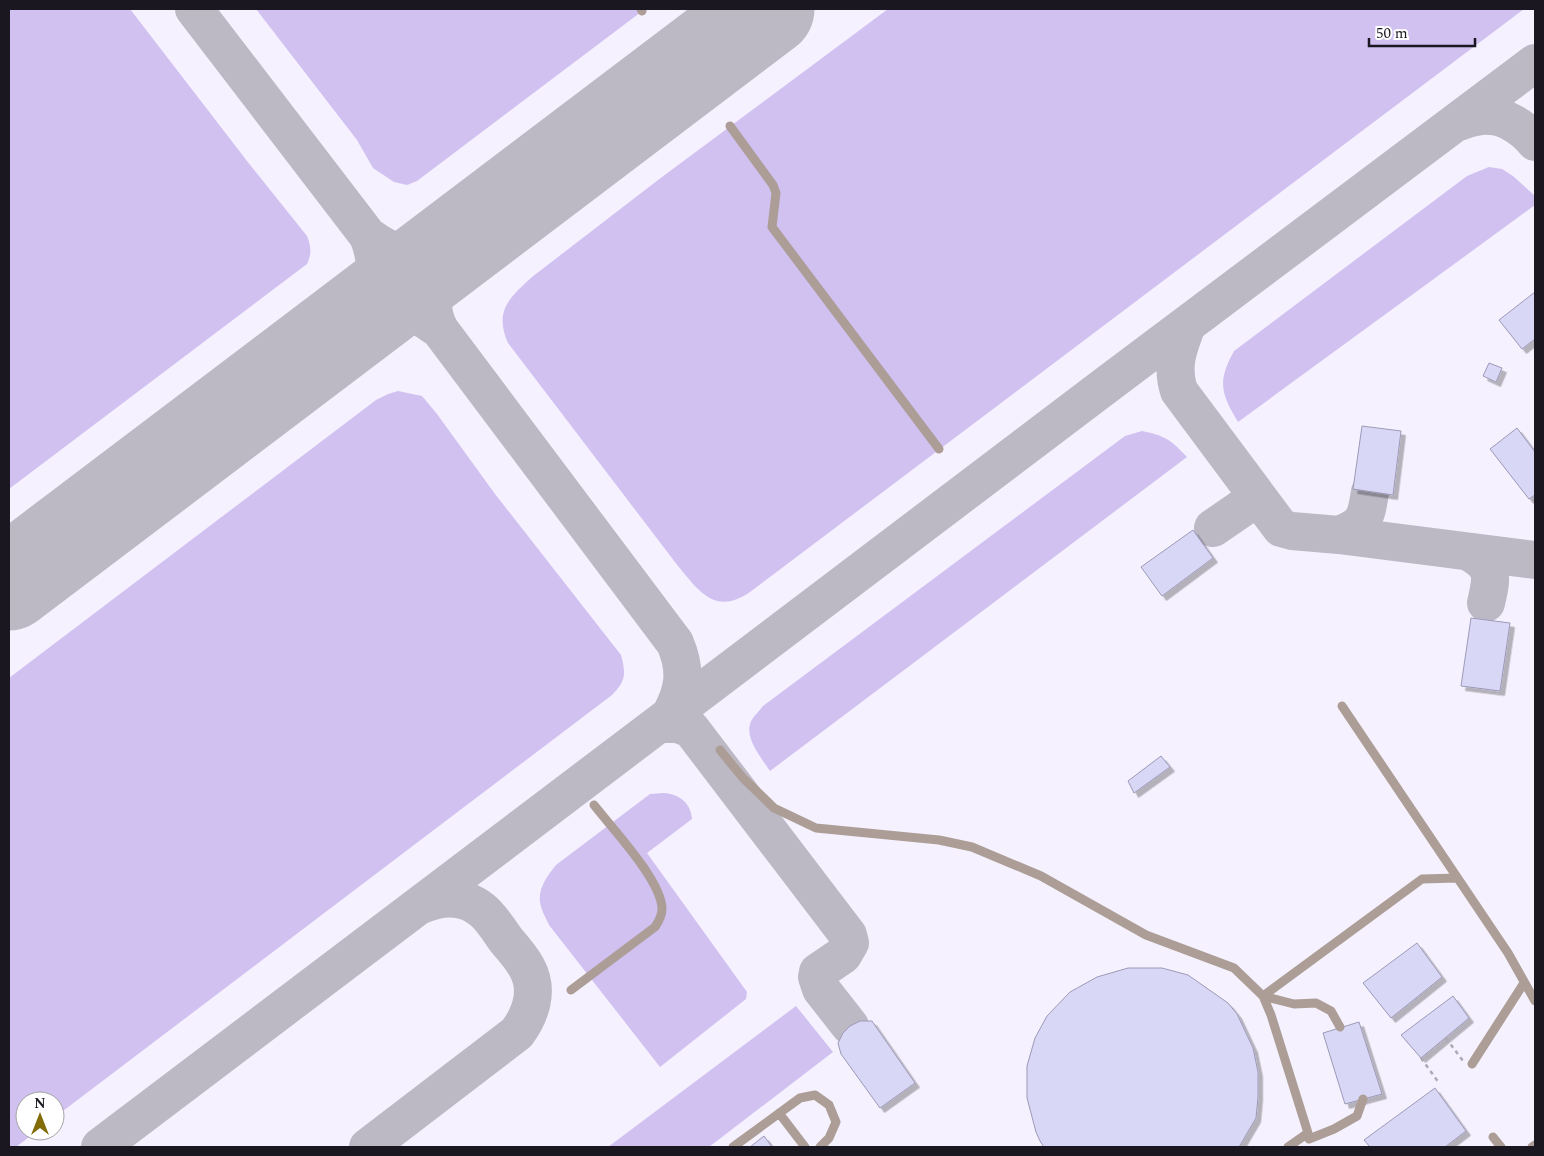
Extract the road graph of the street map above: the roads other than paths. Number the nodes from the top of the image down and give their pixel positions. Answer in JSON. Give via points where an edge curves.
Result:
{"nodes":[{"id":1,"x":730,"y":126,"type":"dead end"},
{"id":2,"x":939,"y":449,"type":"dead end"},
{"id":3,"x":1342,"y":706,"type":"dead end"},
{"id":4,"x":720,"y":750,"type":"dead end"},
{"id":5,"x":594,"y":805,"type":"dead end"},
{"id":6,"x":1457,"y":878,"type":"junction"},
{"id":7,"x":1524,"y":983,"type":"junction"},
{"id":8,"x":571,"y":990,"type":"dead end"},
{"id":9,"x":1263,"y":996,"type":"junction"},
{"id":10,"x":1535,"y":1001,"type":"edge"},
{"id":11,"x":1340,"y":1028,"type":"dead end"},
{"id":12,"x":1469,"y":1064,"type":"road end"},
{"id":13,"x":1363,"y":1099,"type":"dead end"},
{"id":14,"x":779,"y":1113,"type":"junction"},
{"id":15,"x":1493,"y":1137,"type":"dead end"},
{"id":16,"x":1309,"y":1140,"type":"edge"},
{"id":17,"x":1535,"y":1145,"type":"edge"},
{"id":18,"x":733,"y":1147,"type":"edge"},
{"id":19,"x":805,"y":1147,"type":"edge"},
{"id":20,"x":820,"y":1147,"type":"edge"},
{"id":21,"x":1288,"y":1147,"type":"edge"},
{"id":22,"x":1501,"y":1147,"type":"edge"},
{"id":23,"x":1532,"y":1147,"type":"edge"}],
"edges":[{"from":1,"to":2,"type":"lane","via":[[773,185],[776,193],[772,227]]},
{"from":3,"to":6,"type":"lane"},
{"from":4,"to":9,"type":"lane","via":[[774,808],[816,828],[939,840],[972,847],[1041,876],[1146,935],[1234,968]]},
{"from":5,"to":8,"type":"lane","via":[[649,875],[659,895],[661,917],[655,927]]},
{"from":6,"to":7,"type":"lane","via":[[1508,953]]},
{"from":6,"to":9,"type":"lane","via":[[1422,879]]},
{"from":7,"to":10,"type":"lane"},
{"from":7,"to":12,"type":"lane"},
{"from":9,"to":11,"type":"lane","via":[[1294,1004],[1316,1003],[1331,1011]]},
{"from":9,"to":16,"type":"lane"},
{"from":13,"to":16,"type":"lane","via":[[1357,1116]]},
{"from":14,"to":18,"type":"lane"},
{"from":14,"to":19,"type":"lane"},
{"from":14,"to":20,"type":"lane","via":[[800,1098],[815,1095],[829,1105],[836,1122],[829,1138]]},
{"from":15,"to":22,"type":"lane"},
{"from":16,"to":21,"type":"lane"},
{"from":17,"to":23,"type":"lane"}]}
